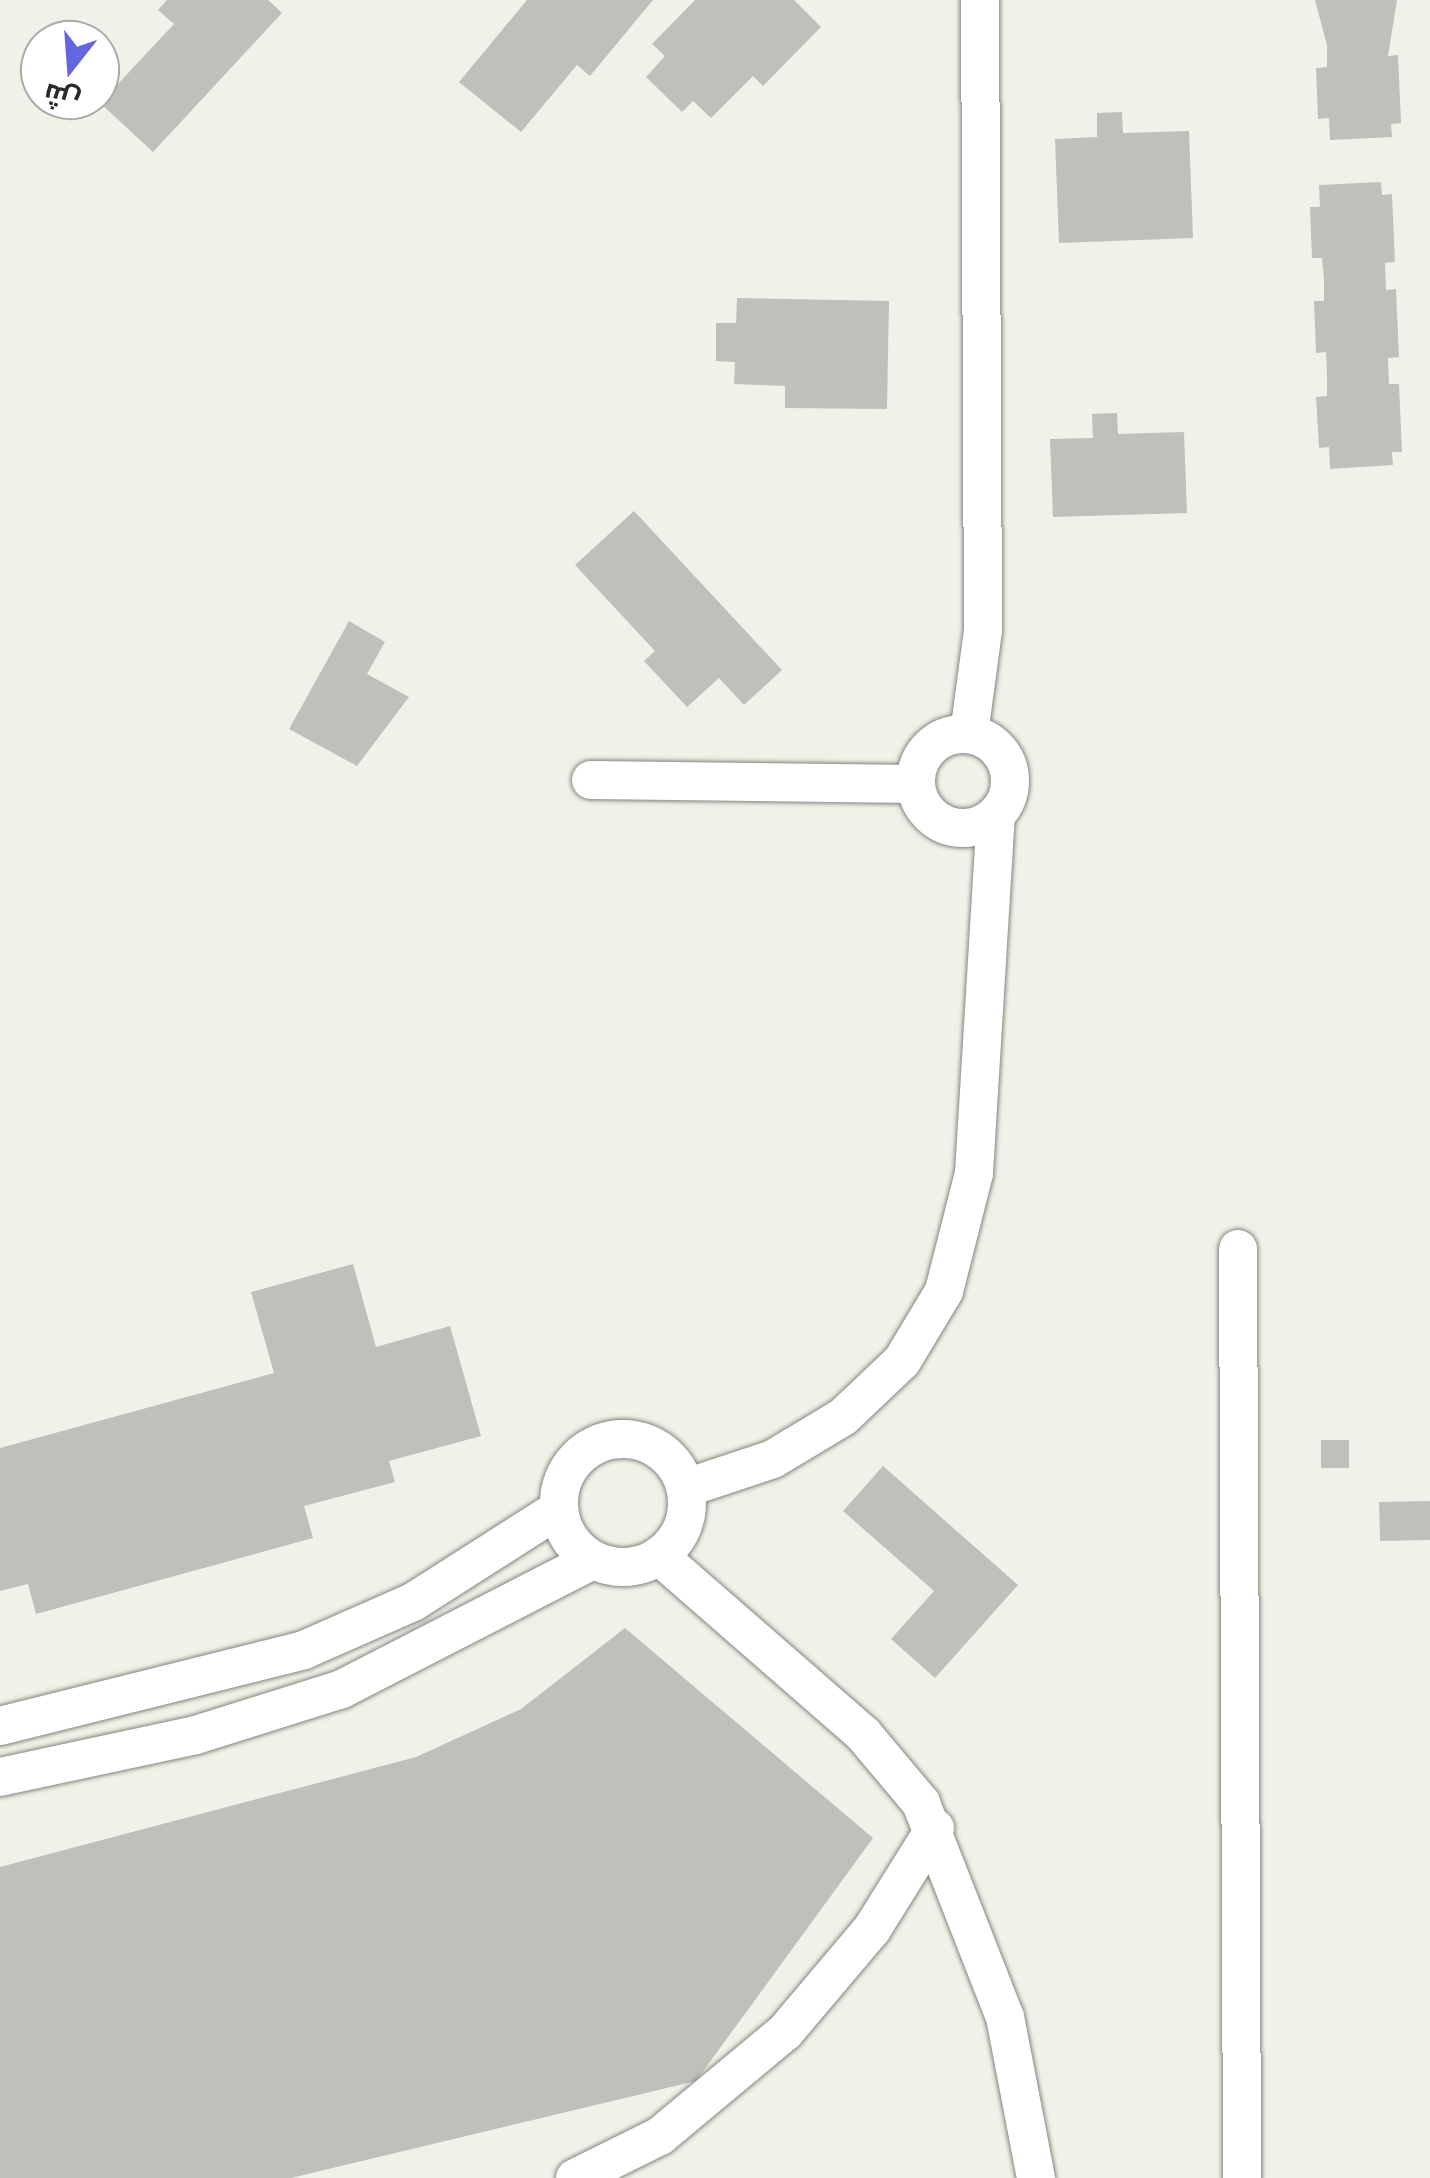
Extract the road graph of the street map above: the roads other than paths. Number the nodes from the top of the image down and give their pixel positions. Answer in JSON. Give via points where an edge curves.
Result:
{"nodes":[{"id":1,"x":980,"y":0,"type":"edge"},
{"id":2,"x":969,"y":734,"type":"junction"},
{"id":3,"x":591,"y":780,"type":"dead end"},
{"id":4,"x":915,"y":784,"type":"junction"},
{"id":5,"x":996,"y":816,"type":"junction"},
{"id":6,"x":951,"y":828,"type":"junction"},
{"id":7,"x":987,"y":899,"type":"junction"},
{"id":8,"x":1238,"y":1249,"type":"dead end"},
{"id":9,"x":686,"y":1488,"type":"junction"},
{"id":10,"x":559,"y":1510,"type":"junction"},
{"id":11,"x":660,"y":1556,"type":"junction"},
{"id":12,"x":593,"y":1560,"type":"junction"},
{"id":13,"x":0,"y":1726,"type":"edge"},
{"id":14,"x":0,"y":1777,"type":"edge"},
{"id":15,"x":935,"y":1828,"type":"junction"},
{"id":16,"x":575,"y":2178,"type":"edge"},
{"id":17,"x":1036,"y":2178,"type":"edge"},
{"id":18,"x":1242,"y":2178,"type":"edge"}],
"edges":[{"from":1,"to":2,"type":"street","via":[[983,630]]},
{"from":2,"to":4,"type":"street","via":[[930,746]]},
{"from":2,"to":5,"type":"street","via":[[994,744],[1008,767],[1010,793]]},
{"from":3,"to":4,"type":"street"},
{"from":4,"to":6,"type":"street","via":[[930,816]]},
{"from":5,"to":6,"type":"street"},
{"from":5,"to":7,"type":"street"},
{"from":6,"to":7,"type":"street"},
{"from":7,"to":9,"type":"street","via":[[974,1173],[944,1291],[902,1360],[844,1417],[773,1458]]},
{"from":8,"to":18,"type":"street"},
{"from":9,"to":10,"type":"street","via":[[658,1450],[612,1440],[572,1464]]},
{"from":9,"to":11,"type":"street","via":[[680,1533]]},
{"from":10,"to":12,"type":"street","via":[[569,1539]]},
{"from":10,"to":13,"type":"street","via":[[412,1602],[304,1650]]},
{"from":11,"to":12,"type":"street","via":[[626,1567]]},
{"from":11,"to":15,"type":"street","via":[[864,1735]]},
{"from":12,"to":14,"type":"street","via":[[342,1689],[196,1735]]},
{"from":15,"to":16,"type":"street","via":[[872,1929],[784,2032],[660,2136]]},
{"from":15,"to":17,"type":"street","via":[[1005,2017]]}]}
